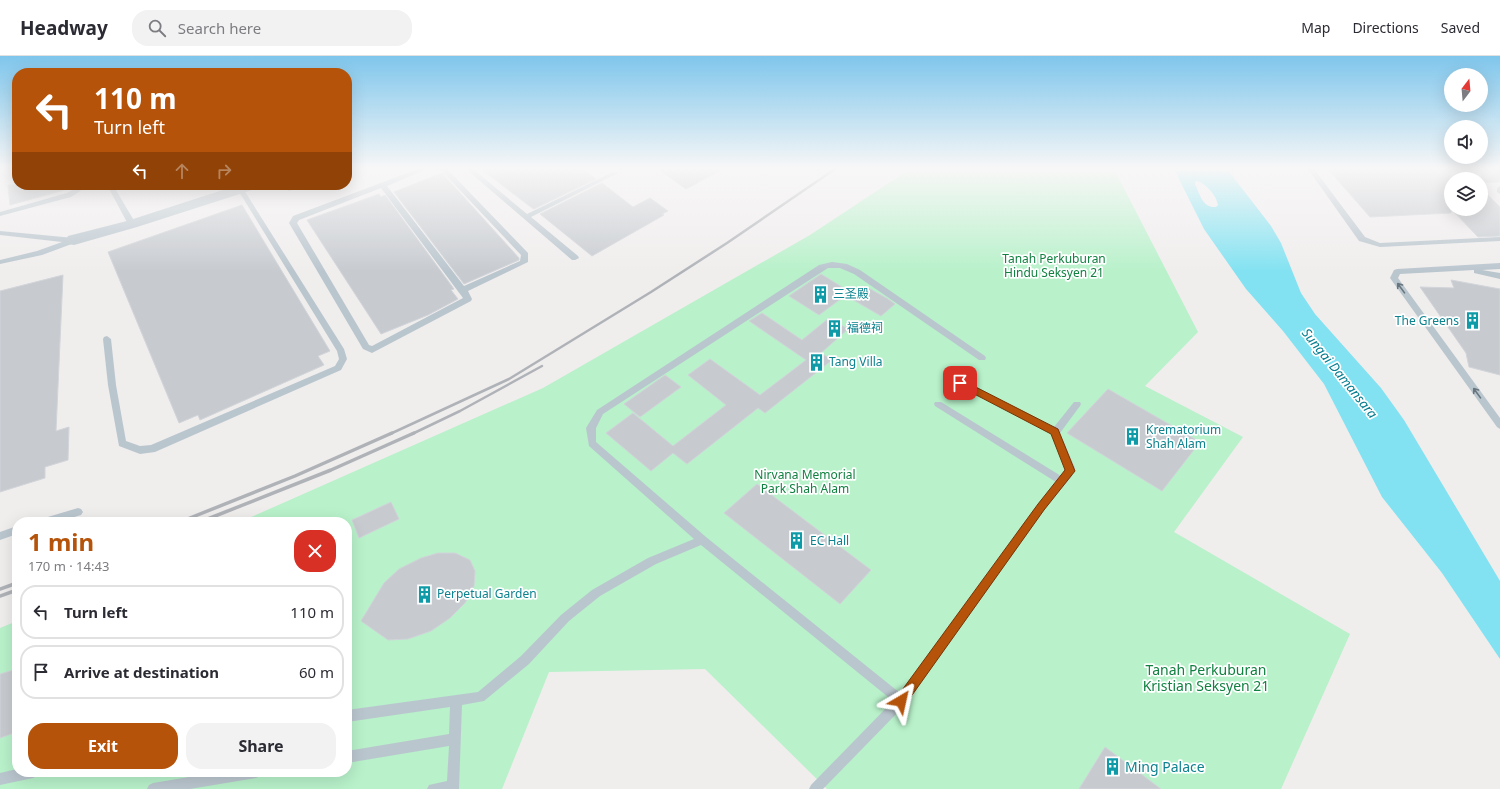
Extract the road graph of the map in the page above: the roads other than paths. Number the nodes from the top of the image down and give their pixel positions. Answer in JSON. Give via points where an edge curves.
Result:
{"nodes":[{"id":1,"x":39,"y":203,"type":"edge"},
{"id":2,"x":120,"y":203,"type":"edge"},
{"id":3,"x":197,"y":203,"type":"edge"},
{"id":4,"x":256,"y":203,"type":"edge"},
{"id":5,"x":335,"y":203,"type":"edge"},
{"id":6,"x":397,"y":203,"type":"edge"},
{"id":7,"x":476,"y":203,"type":"edge"},
{"id":8,"x":510,"y":203,"type":"edge"},
{"id":9,"x":552,"y":203,"type":"edge"},
{"id":10,"x":1335,"y":203,"type":"edge"},
{"id":11,"x":0,"y":214,"type":"edge"},
{"id":12,"x":526,"y":217,"type":"junction"},
{"id":13,"x":132,"y":224,"type":"junction"},
{"id":14,"x":0,"y":233,"type":"edge"},
{"id":15,"x":1500,"y":239,"type":"edge"},
{"id":16,"x":74,"y":240,"type":"junction"},
{"id":17,"x":575,"y":258,"type":"dead end"},
{"id":18,"x":0,"y":262,"type":"edge"},
{"id":19,"x":1500,"y":266,"type":"edge"},
{"id":20,"x":1466,"y":269,"type":"junction"},
{"id":21,"x":1500,"y":276,"type":"edge"},
{"id":22,"x":463,"y":290,"type":"junction"},
{"id":23,"x":107,"y":339,"type":"dead end"},
{"id":24,"x":982,"y":358,"type":"dead end"},
{"id":25,"x":960,"y":383,"type":"dead end"},
{"id":26,"x":938,"y":404,"type":"dead end"},
{"id":27,"x":1078,"y":404,"type":"dead end"},
{"id":28,"x":1500,"y":425,"type":"edge"},
{"id":29,"x":1055,"y":432,"type":"junction"},
{"id":30,"x":1062,"y":481,"type":"junction"},
{"id":31,"x":78,"y":512,"type":"dead end"},
{"id":32,"x":61,"y":517,"type":"edge"},
{"id":33,"x":12,"y":532,"type":"edge"},
{"id":34,"x":0,"y":536,"type":"edge"},
{"id":35,"x":702,"y":540,"type":"junction"},
{"id":36,"x":456,"y":701,"type":"junction"},
{"id":37,"x":901,"y":701,"type":"junction"},
{"id":38,"x":352,"y":715,"type":"edge"},
{"id":39,"x":454,"y":739,"type":"junction"},
{"id":40,"x":352,"y":756,"type":"edge"},
{"id":41,"x":12,"y":777,"type":"edge"},
{"id":42,"x":226,"y":777,"type":"edge"},
{"id":43,"x":0,"y":779,"type":"edge"},
{"id":44,"x":453,"y":787,"type":"edge"},
{"id":45,"x":154,"y":789,"type":"edge"},
{"id":46,"x":433,"y":789,"type":"edge"},
{"id":47,"x":816,"y":789,"type":"edge"}],
"edges":[{"from":1,"to":11,"type":"lane"},
{"from":2,"to":13,"type":"lane"},
{"from":3,"to":13,"type":"street"},
{"from":4,"to":23,"type":"lane","via":[[341,351],[343,359],[338,368],[152,449],[140,450],[122,443]]},
{"from":5,"to":22,"type":"lane","via":[[296,218],[294,223],[366,347],[372,350],[468,299]]},
{"from":6,"to":22,"type":"lane"},
{"from":7,"to":22,"type":"lane","via":[[525,255],[524,262]]},
{"from":8,"to":12,"type":"lane"},
{"from":9,"to":12,"type":"lane"},
{"from":10,"to":15,"type":"lane","via":[[1362,239],[1370,243],[1380,245]]},
{"from":12,"to":17,"type":"lane"},
{"from":13,"to":16,"type":"street"},
{"from":14,"to":16,"type":"lane"},
{"from":16,"to":18,"type":"lane","via":[[39,253]]},
{"from":19,"to":20,"type":"lane"},
{"from":20,"to":21,"type":"lane"},
{"from":28,"to":20,"type":"lane","one_way":true,"via":[[1394,278],[1397,272]]},
{"from":24,"to":35,"type":"lane","via":[[857,272],[843,265],[833,264],[816,272],[600,412],[591,428],[592,443]]},
{"from":25,"to":29,"type":"lane"},
{"from":26,"to":30,"type":"lane"},
{"from":27,"to":29,"type":"lane"},
{"from":29,"to":30,"type":"lane","via":[[1070,468]]},
{"from":30,"to":37,"type":"lane"},
{"from":31,"to":32,"type":"lane"},
{"from":33,"to":34,"type":"lane"},
{"from":35,"to":36,"type":"lane","via":[[652,561],[596,593],[565,618],[525,660],[480,697]]},
{"from":35,"to":37,"type":"lane"},
{"from":36,"to":38,"type":"lane"},
{"from":36,"to":39,"type":"lane"},
{"from":37,"to":47,"type":"lane"},
{"from":39,"to":40,"type":"lane"},
{"from":39,"to":44,"type":"lane"},
{"from":41,"to":43,"type":"lane"},
{"from":42,"to":45,"type":"lane"},
{"from":44,"to":46,"type":"lane"}]}
